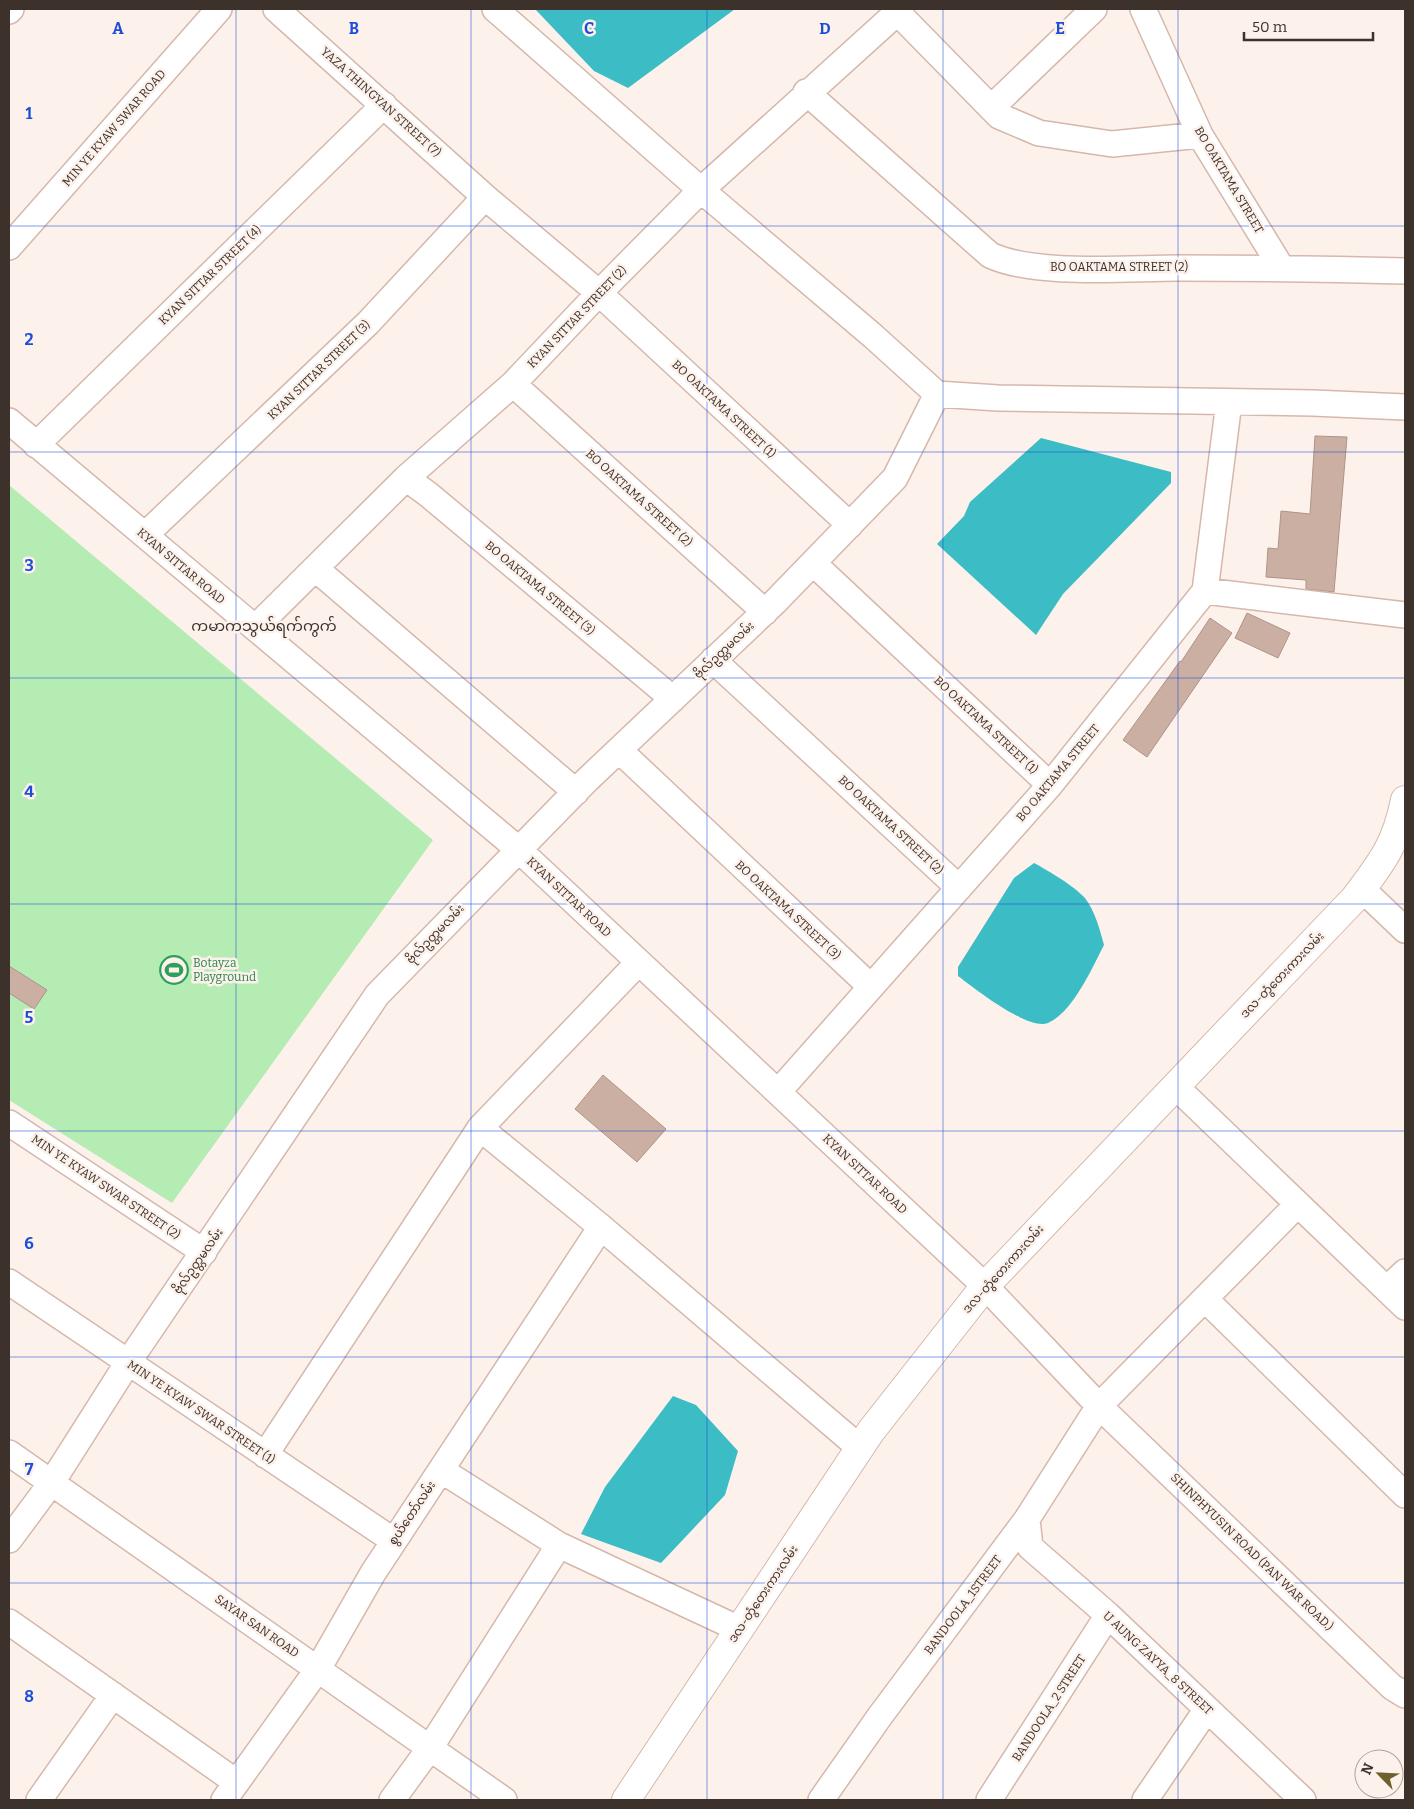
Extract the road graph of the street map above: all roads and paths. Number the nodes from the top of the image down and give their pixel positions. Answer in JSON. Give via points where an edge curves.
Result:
{"nodes":[{"id":1,"x":219,"y":9,"type":"edge"},
{"id":2,"x":276,"y":9,"type":"edge"},
{"id":3,"x":495,"y":9,"type":"edge"},
{"id":4,"x":1094,"y":9,"type":"edge"},
{"id":5,"x":1143,"y":9,"type":"edge"},
{"id":6,"x":899,"y":11,"type":"edge"},
{"id":7,"x":806,"y":92,"type":"junction"},
{"id":8,"x":384,"y":105,"type":"junction"},
{"id":9,"x":991,"y":108,"type":"junction"},
{"id":10,"x":1200,"y":136,"type":"junction"},
{"id":11,"x":701,"y":190,"type":"junction"},
{"id":12,"x":485,"y":197,"type":"junction"},
{"id":13,"x":9,"y":247,"type":"edge"},
{"id":14,"x":1280,"y":268,"type":"junction"},
{"id":15,"x":1405,"y":271,"type":"edge"},
{"id":16,"x":599,"y":293,"type":"junction"},
{"id":17,"x":513,"y":384,"type":"junction"},
{"id":18,"x":937,"y":394,"type":"junction"},
{"id":19,"x":1229,"y":402,"type":"junction"},
{"id":20,"x":1405,"y":407,"type":"edge"},
{"id":21,"x":9,"y":421,"type":"edge"},
{"id":22,"x":36,"y":444,"type":"junction"},
{"id":23,"x":406,"y":478,"type":"junction"},
{"id":24,"x":850,"y":525,"type":"junction"},
{"id":25,"x":145,"y":536,"type":"junction"},
{"id":26,"x":813,"y":563,"type":"junction"},
{"id":27,"x":316,"y":569,"type":"junction"},
{"id":28,"x":1205,"y":592,"type":"junction"},
{"id":29,"x":765,"y":612,"type":"junction"},
{"id":30,"x":1405,"y":615,"type":"edge"},
{"id":31,"x":255,"y":628,"type":"junction"},
{"id":32,"x":713,"y":660,"type":"junction"},
{"id":33,"x":673,"y":699,"type":"junction"},
{"id":34,"x":619,"y":750,"type":"junction"},
{"id":35,"x":1050,"y":785,"type":"junction"},
{"id":36,"x":576,"y":792,"type":"junction"},
{"id":37,"x":1404,"y":815,"type":"edge"},
{"id":38,"x":518,"y":849,"type":"junction"},
{"id":39,"x":959,"y":888,"type":"junction"},
{"id":40,"x":1362,"y":889,"type":"junction"},
{"id":41,"x":1405,"y":930,"type":"edge"},
{"id":42,"x":639,"y":962,"type":"junction"},
{"id":43,"x":871,"y":987,"type":"junction"},
{"id":44,"x":1175,"y":1086,"type":"junction"},
{"id":45,"x":778,"y":1092,"type":"junction"},
{"id":46,"x":9,"y":1123,"type":"edge"},
{"id":47,"x":480,"y":1128,"type":"junction"},
{"id":48,"x":1298,"y":1204,"type":"junction"},
{"id":49,"x":601,"y":1227,"type":"junction"},
{"id":50,"x":204,"y":1252,"type":"junction"},
{"id":51,"x":1405,"y":1272,"type":"edge"},
{"id":52,"x":9,"y":1282,"type":"edge"},
{"id":53,"x":985,"y":1286,"type":"junction"},
{"id":54,"x":1387,"y":1290,"type":"junction"},
{"id":55,"x":1205,"y":1299,"type":"junction"},
{"id":56,"x":1405,"y":1307,"type":"edge"},
{"id":57,"x":127,"y":1364,"type":"junction"},
{"id":58,"x":1099,"y":1406,"type":"junction"},
{"id":59,"x":860,"y":1448,"type":"junction"},
{"id":60,"x":9,"y":1453,"type":"edge"},
{"id":61,"x":265,"y":1455,"type":"junction"},
{"id":62,"x":441,"y":1470,"type":"junction"},
{"id":63,"x":52,"y":1482,"type":"junction"},
{"id":64,"x":1405,"y":1496,"type":"edge"},
{"id":65,"x":1027,"y":1519,"type":"junction"},
{"id":66,"x":9,"y":1540,"type":"edge"},
{"id":67,"x":394,"y":1541,"type":"junction"},
{"id":68,"x":559,"y":1545,"type":"junction"},
{"id":69,"x":1108,"y":1615,"type":"junction"},
{"id":70,"x":9,"y":1622,"type":"edge"},
{"id":71,"x":740,"y":1629,"type":"junction"},
{"id":72,"x":318,"y":1669,"type":"junction"},
{"id":73,"x":1401,"y":1685,"type":"edge"},
{"id":74,"x":113,"y":1695,"type":"junction"},
{"id":75,"x":1207,"y":1709,"type":"junction"},
{"id":76,"x":430,"y":1748,"type":"junction"},
{"id":77,"x":230,"y":1791,"type":"edge"},
{"id":78,"x":39,"y":1800,"type":"edge"},
{"id":79,"x":392,"y":1800,"type":"edge"},
{"id":80,"x":504,"y":1800,"type":"edge"},
{"id":81,"x":626,"y":1800,"type":"edge"},
{"id":82,"x":821,"y":1800,"type":"edge"},
{"id":83,"x":990,"y":1800,"type":"edge"},
{"id":84,"x":1145,"y":1800,"type":"edge"},
{"id":85,"x":1303,"y":1800,"type":"edge"}],
"edges":[{"from":1,"to":13,"type":"street","name":"MIN YE KYAW SWAR ROAD"},
{"from":2,"to":8,"type":"street","name":"YAZA THINGYAN STREET (7)"},
{"from":3,"to":11,"type":"street"},
{"from":4,"to":9,"type":"street"},
{"from":5,"to":10,"type":"street","name":"BO OAKTAMA STREET"},
{"from":6,"to":7,"type":"street","name":"KYAN SITTAR STREET (2)"},
{"from":6,"to":9,"type":"street"},
{"from":7,"to":11,"type":"street","name":"KYAN SITTAR STREET (2)"},
{"from":7,"to":14,"type":"street","name":"BO OAKTAMA STREET (2)","via":[[990,255],[1005,262],[1057,268]]},
{"from":8,"to":12,"type":"street","name":"YAZA THINGYAN STREET (7)"},
{"from":8,"to":22,"type":"street","name":"KYAN SITTAR STREET (4)"},
{"from":9,"to":10,"type":"street","via":[[999,116],[1039,133],[1112,144]]},
{"from":10,"to":14,"type":"street","name":"BO OAKTAMA STREET"},
{"from":11,"to":16,"type":"street","name":"KYAN SITTAR STREET (2)"},
{"from":11,"to":18,"type":"street"},
{"from":12,"to":16,"type":"street","name":"YAZA THINGYAN STREET (7)"},
{"from":12,"to":25,"type":"street","name":"KYAN SITTAR STREET (3)","via":[[368,323]]},
{"from":14,"to":15,"type":"street","name":"BO OAKTAMA STREET (2)"},
{"from":16,"to":17,"type":"street","name":"KYAN SITTAR STREET (2)"},
{"from":16,"to":24,"type":"street","name":"BO OAKTAMA STREET (1)"},
{"from":17,"to":23,"type":"street","name":"KYAN SITTAR STREET (2)"},
{"from":17,"to":29,"type":"street","name":"BO OAKTAMA STREET (2)"},
{"from":18,"to":19,"type":"street"},
{"from":18,"to":24,"type":"street","name":"ဗိုလ်ဥတ္တမလမ်း","via":[[895,478]]},
{"from":19,"to":20,"type":"street"},
{"from":19,"to":28,"type":"street"},
{"from":21,"to":22,"type":"street","name":"KYAN SITTAR ROAD"},
{"from":22,"to":25,"type":"street","name":"KYAN SITTAR ROAD"},
{"from":23,"to":27,"type":"street","name":"KYAN SITTAR STREET (2)"},
{"from":23,"to":33,"type":"street","name":"BO OAKTAMA STREET (3)"},
{"from":24,"to":26,"type":"street","name":"ဗိုလ်ဥတ္တမလမ်း"},
{"from":25,"to":31,"type":"street","name":"KYAN SITTAR ROAD"},
{"from":26,"to":29,"type":"street","name":"ဗိုလ်ဥတ္တမလမ်း"},
{"from":26,"to":35,"type":"street","name":"BO OAKTAMA STREET (1)"},
{"from":27,"to":31,"type":"street","name":"KYAN SITTAR STREET (2)"},
{"from":27,"to":36,"type":"street"},
{"from":28,"to":30,"type":"street"},
{"from":28,"to":35,"type":"street","name":"BO OAKTAMA STREET"},
{"from":29,"to":32,"type":"street","name":"ဗိုလ်ဥတ္တမလမ်း"},
{"from":31,"to":38,"type":"street","name":"KYAN SITTAR ROAD"},
{"from":32,"to":33,"type":"street","name":"ဗိုလ်ဥတ္တမလမ်း"},
{"from":32,"to":39,"type":"street","name":"BO OAKTAMA STREET (2)"},
{"from":33,"to":34,"type":"street","name":"ဗိုလ်ဥတ္တမလမ်း"},
{"from":34,"to":36,"type":"street","name":"ဗိုလ်ဥတ္တမလမ်း"},
{"from":34,"to":43,"type":"street","name":"BO OAKTAMA STREET (3)"},
{"from":35,"to":39,"type":"street","name":"BO OAKTAMA STREET"},
{"from":36,"to":38,"type":"street","name":"ဗိုလ်ဥတ္တမလမ်း"},
{"from":37,"to":40,"type":"main road","name":"ဒလ-တွံတေးကားလမ်း","via":[[1386,858]]},
{"from":38,"to":42,"type":"street","name":"KYAN SITTAR ROAD"},
{"from":38,"to":50,"type":"street","name":"ဗိုလ်ဥတ္တမလမ်း","via":[[377,995]]},
{"from":39,"to":43,"type":"street","name":"BO OAKTAMA STREET"},
{"from":40,"to":41,"type":"street"},
{"from":40,"to":44,"type":"main road","name":"ဒလ-တွံတေးကားလမ်း"},
{"from":42,"to":45,"type":"street","name":"KYAN SITTAR ROAD"},
{"from":42,"to":47,"type":"street"},
{"from":43,"to":45,"type":"street","name":"BO OAKTAMA STREET"},
{"from":44,"to":48,"type":"street"},
{"from":44,"to":53,"type":"main road","name":"ဒလ-တွံတေးကားလမ်း"},
{"from":45,"to":53,"type":"street","name":"KYAN SITTAR ROAD"},
{"from":46,"to":50,"type":"street","name":"MIN YE KYAW SWAR STREET (2)"},
{"from":47,"to":49,"type":"street"},
{"from":47,"to":61,"type":"street"},
{"from":48,"to":54,"type":"street"},
{"from":48,"to":55,"type":"street","name":"BANDOOLA_1STREET"},
{"from":49,"to":59,"type":"street"},
{"from":49,"to":62,"type":"street","name":"စွယ်တော်လမ်း"},
{"from":50,"to":57,"type":"street","name":"ဗိုလ်ဥတ္တမလမ်း"},
{"from":51,"to":54,"type":"street"},
{"from":52,"to":57,"type":"street","name":"MIN YE KYAW SWAR STREET (1)"},
{"from":53,"to":58,"type":"street","name":"KYAN SITTAR ROAD"},
{"from":53,"to":59,"type":"main road","name":"ဒလ-တွံတေးကားလမ်း"},
{"from":54,"to":56,"type":"street"},
{"from":55,"to":58,"type":"street","name":"BANDOOLA_1STREET"},
{"from":55,"to":64,"type":"street"},
{"from":57,"to":61,"type":"street","name":"MIN YE KYAW SWAR STREET (1)"},
{"from":57,"to":63,"type":"street","name":"ဗိုလ်ဥတ္တမလမ်း"},
{"from":58,"to":65,"type":"street","name":"BANDOOLA_1STREET"},
{"from":58,"to":73,"type":"street","name":"SHINPHYUSIN ROAD (PAN WAR ROAD.)"},
{"from":59,"to":71,"type":"main road","name":"ဒလ-တွံတေးကားလမ်း"},
{"from":60,"to":63,"type":"street","name":"SAYAR SAN ROAD"},
{"from":61,"to":67,"type":"street","name":"MIN YE KYAW SWAR STREET (1)"},
{"from":62,"to":67,"type":"street","name":"စွယ်တော်လမ်း"},
{"from":62,"to":68,"type":"street"},
{"from":63,"to":66,"type":"street","name":"ဗိုလ်ဥတ္တမလမ်း"},
{"from":63,"to":72,"type":"street","name":"SAYAR SAN ROAD"},
{"from":65,"to":69,"type":"street","name":"U AUNG ZAYYA_8 STREET","via":[[1030,1547]]},
{"from":65,"to":82,"type":"street","name":"BANDOOLA_1STREET"},
{"from":67,"to":72,"type":"street","name":"စွယ်တော်လမ်း"},
{"from":68,"to":71,"type":"street"},
{"from":68,"to":76,"type":"street"},
{"from":69,"to":75,"type":"street","name":"U AUNG ZAYYA_8 STREET"},
{"from":69,"to":83,"type":"street","name":"BANDOOLA_2 STREET"},
{"from":70,"to":74,"type":"street"},
{"from":71,"to":81,"type":"main road","name":"ဒလ-တွံတေးကားလမ်း"},
{"from":72,"to":76,"type":"street","name":"SAYAR SAN ROAD"},
{"from":72,"to":77,"type":"street","name":"စွယ်တော်လမ်း"},
{"from":74,"to":77,"type":"street"},
{"from":74,"to":78,"type":"street"},
{"from":75,"to":84,"type":"street"},
{"from":75,"to":85,"type":"street","name":"U AUNG ZAYYA_8 STREET"},
{"from":76,"to":79,"type":"street"},
{"from":76,"to":80,"type":"street","name":"SAYAR SAN ROAD"}]}
